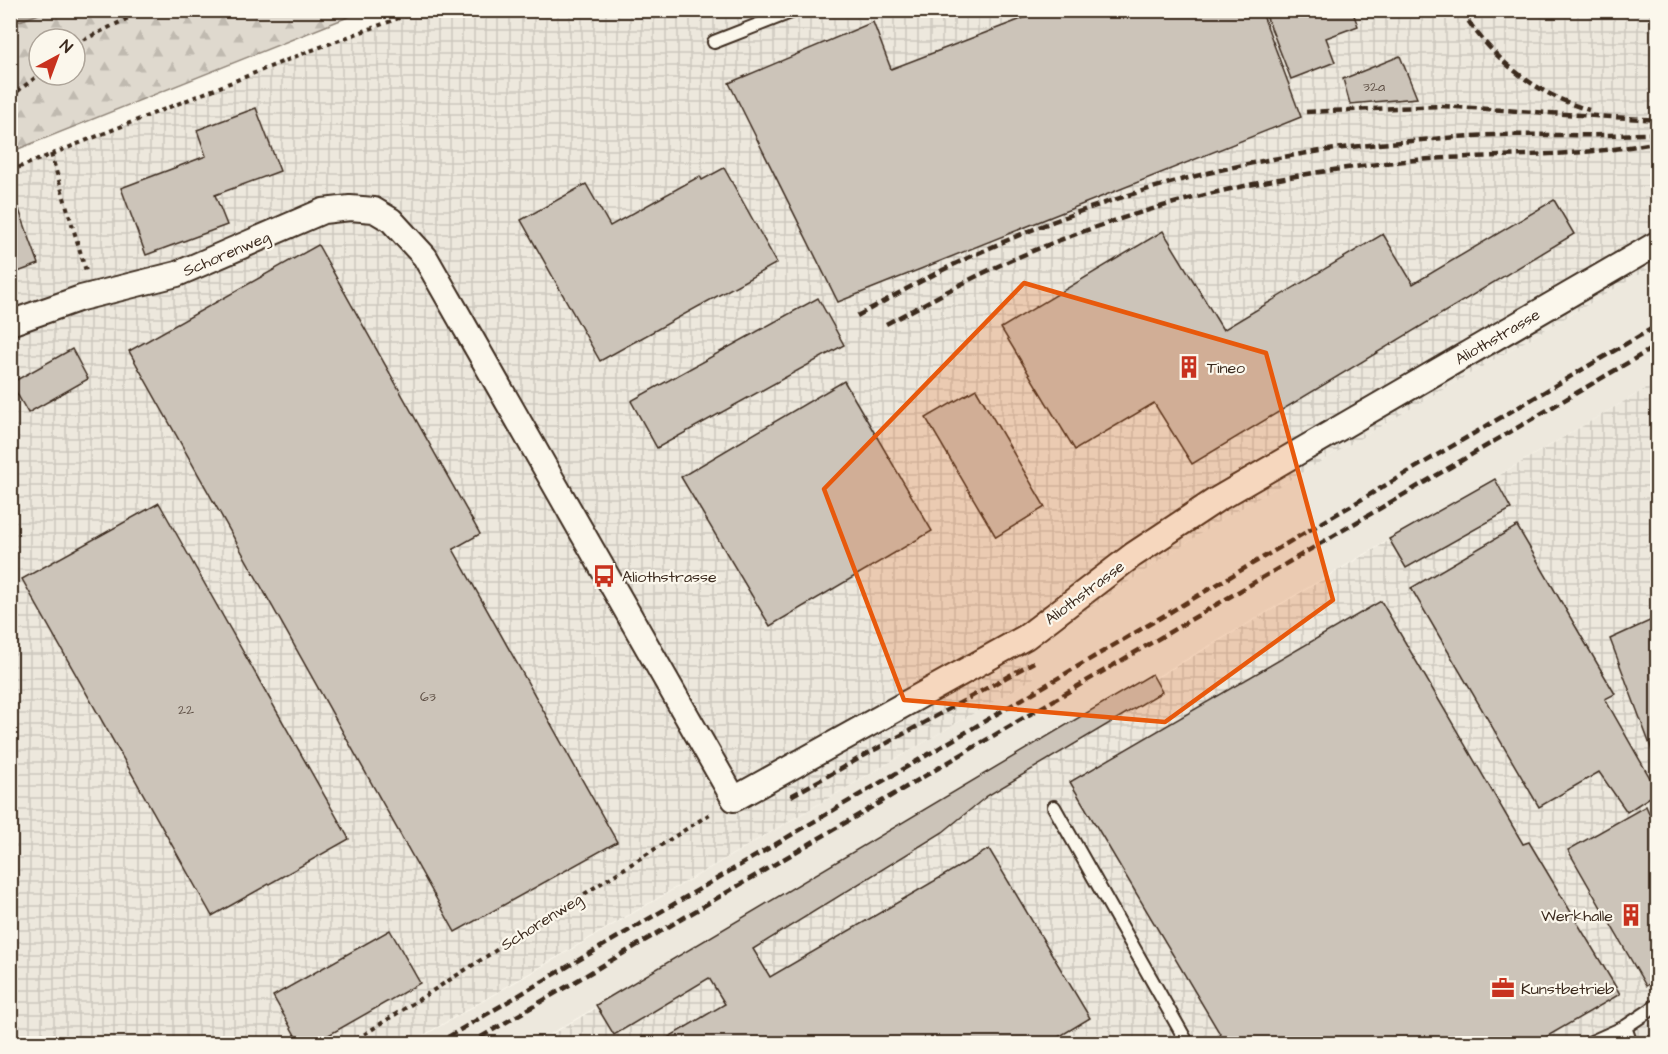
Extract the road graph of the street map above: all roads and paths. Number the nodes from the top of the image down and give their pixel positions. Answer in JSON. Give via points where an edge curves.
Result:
{"nodes":[{"id":1,"x":145,"y":10,"type":"edge"},
{"id":2,"x":421,"y":10,"type":"edge"},
{"id":3,"x":796,"y":10,"type":"edge"},
{"id":4,"x":87,"y":38,"type":"edge"},
{"id":5,"x":714,"y":42,"type":"dead end"},
{"id":6,"x":27,"y":84,"type":"edge"},
{"id":7,"x":10,"y":97,"type":"edge"},
{"id":8,"x":51,"y":154,"type":"junction"},
{"id":9,"x":10,"y":171,"type":"edge"},
{"id":10,"x":1658,"y":243,"type":"edge"},
{"id":11,"x":93,"y":295,"type":"junction"},
{"id":12,"x":10,"y":323,"type":"edge"},
{"id":13,"x":734,"y":799,"type":"junction"},
{"id":14,"x":1053,"y":807,"type":"dead end"},
{"id":15,"x":1658,"y":1005,"type":"edge"},
{"id":16,"x":1625,"y":1027,"type":"junction"},
{"id":17,"x":349,"y":1044,"type":"edge"},
{"id":18,"x":1188,"y":1044,"type":"edge"},
{"id":19,"x":1587,"y":1044,"type":"edge"},
{"id":20,"x":1631,"y":1044,"type":"edge"}],
"edges":[{"from":1,"to":4,"type":"path"},
{"from":2,"to":8,"type":"path"},
{"from":3,"to":5,"type":"lane"},
{"from":6,"to":7,"type":"path"},
{"from":8,"to":9,"type":"path"},
{"from":8,"to":11,"type":"path"},
{"from":10,"to":13,"type":"street","name":"Aliothstrasse","via":[[1216,500],[1133,555],[1026,637]]},
{"from":11,"to":12,"type":"street","name":"Schorenweg"},
{"from":11,"to":13,"type":"street","name":"Schorenweg","via":[[177,274],[323,211],[374,210],[391,220],[425,257]]},
{"from":13,"to":17,"type":"path","name":"Schorenweg"},
{"from":14,"to":18,"type":"lane"},
{"from":15,"to":16,"type":"lane"},
{"from":16,"to":19,"type":"lane"},
{"from":16,"to":20,"type":"lane"}]}
